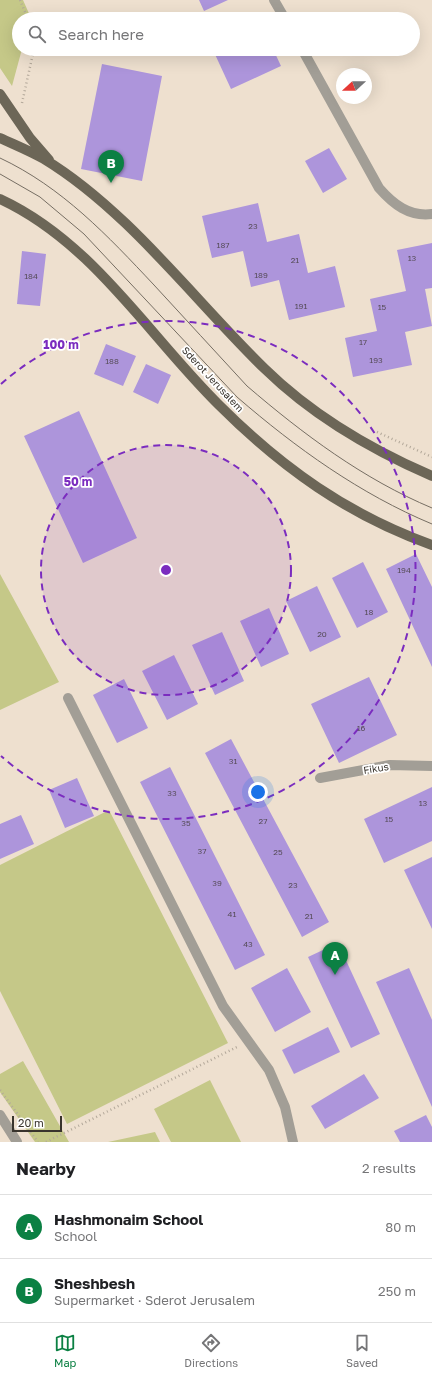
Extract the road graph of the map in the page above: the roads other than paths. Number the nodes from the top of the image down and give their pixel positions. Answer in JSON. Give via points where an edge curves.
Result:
{"nodes":[{"id":1,"x":274,"y":0,"type":"edge"},
{"id":2,"x":281,"y":12,"type":"edge"},
{"id":3,"x":306,"y":56,"type":"edge"},
{"id":4,"x":0,"y":94,"type":"edge"},
{"id":5,"x":0,"y":138,"type":"edge"},
{"id":6,"x":62,"y":172,"type":"junction"},
{"id":7,"x":0,"y":199,"type":"edge"},
{"id":8,"x":432,"y":214,"type":"edge"},
{"id":9,"x":432,"y":476,"type":"edge"},
{"id":10,"x":432,"y":545,"type":"edge"},
{"id":11,"x":68,"y":698,"type":"dead end"},
{"id":12,"x":432,"y":766,"type":"edge"},
{"id":13,"x":320,"y":778,"type":"dead end"},
{"id":14,"x":0,"y":1115,"type":"edge"},
{"id":15,"x":17,"y":1142,"type":"edge"},
{"id":16,"x":294,"y":1142,"type":"edge"}],
"edges":[{"from":1,"to":2,"type":"street"},
{"from":3,"to":8,"type":"street","via":[[379,188],[392,203],[408,212]]},
{"from":4,"to":6,"type":"main road","via":[[30,138]]},
{"from":5,"to":6,"type":"main road","via":[[43,159]]},
{"from":6,"to":9,"type":"main road","via":[[114,213],[265,370],[301,401],[344,430]]},
{"from":7,"to":10,"type":"main road","name":"Sderot Jerusalem","via":[[18,207],[68,242],[218,405],[298,474],[370,520]]},
{"from":11,"to":16,"type":"street","via":[[223,1006],[269,1070],[285,1107]]},
{"from":12,"to":13,"type":"street","name":"Fikus","via":[[390,765]]},
{"from":14,"to":15,"type":"street"}]}
